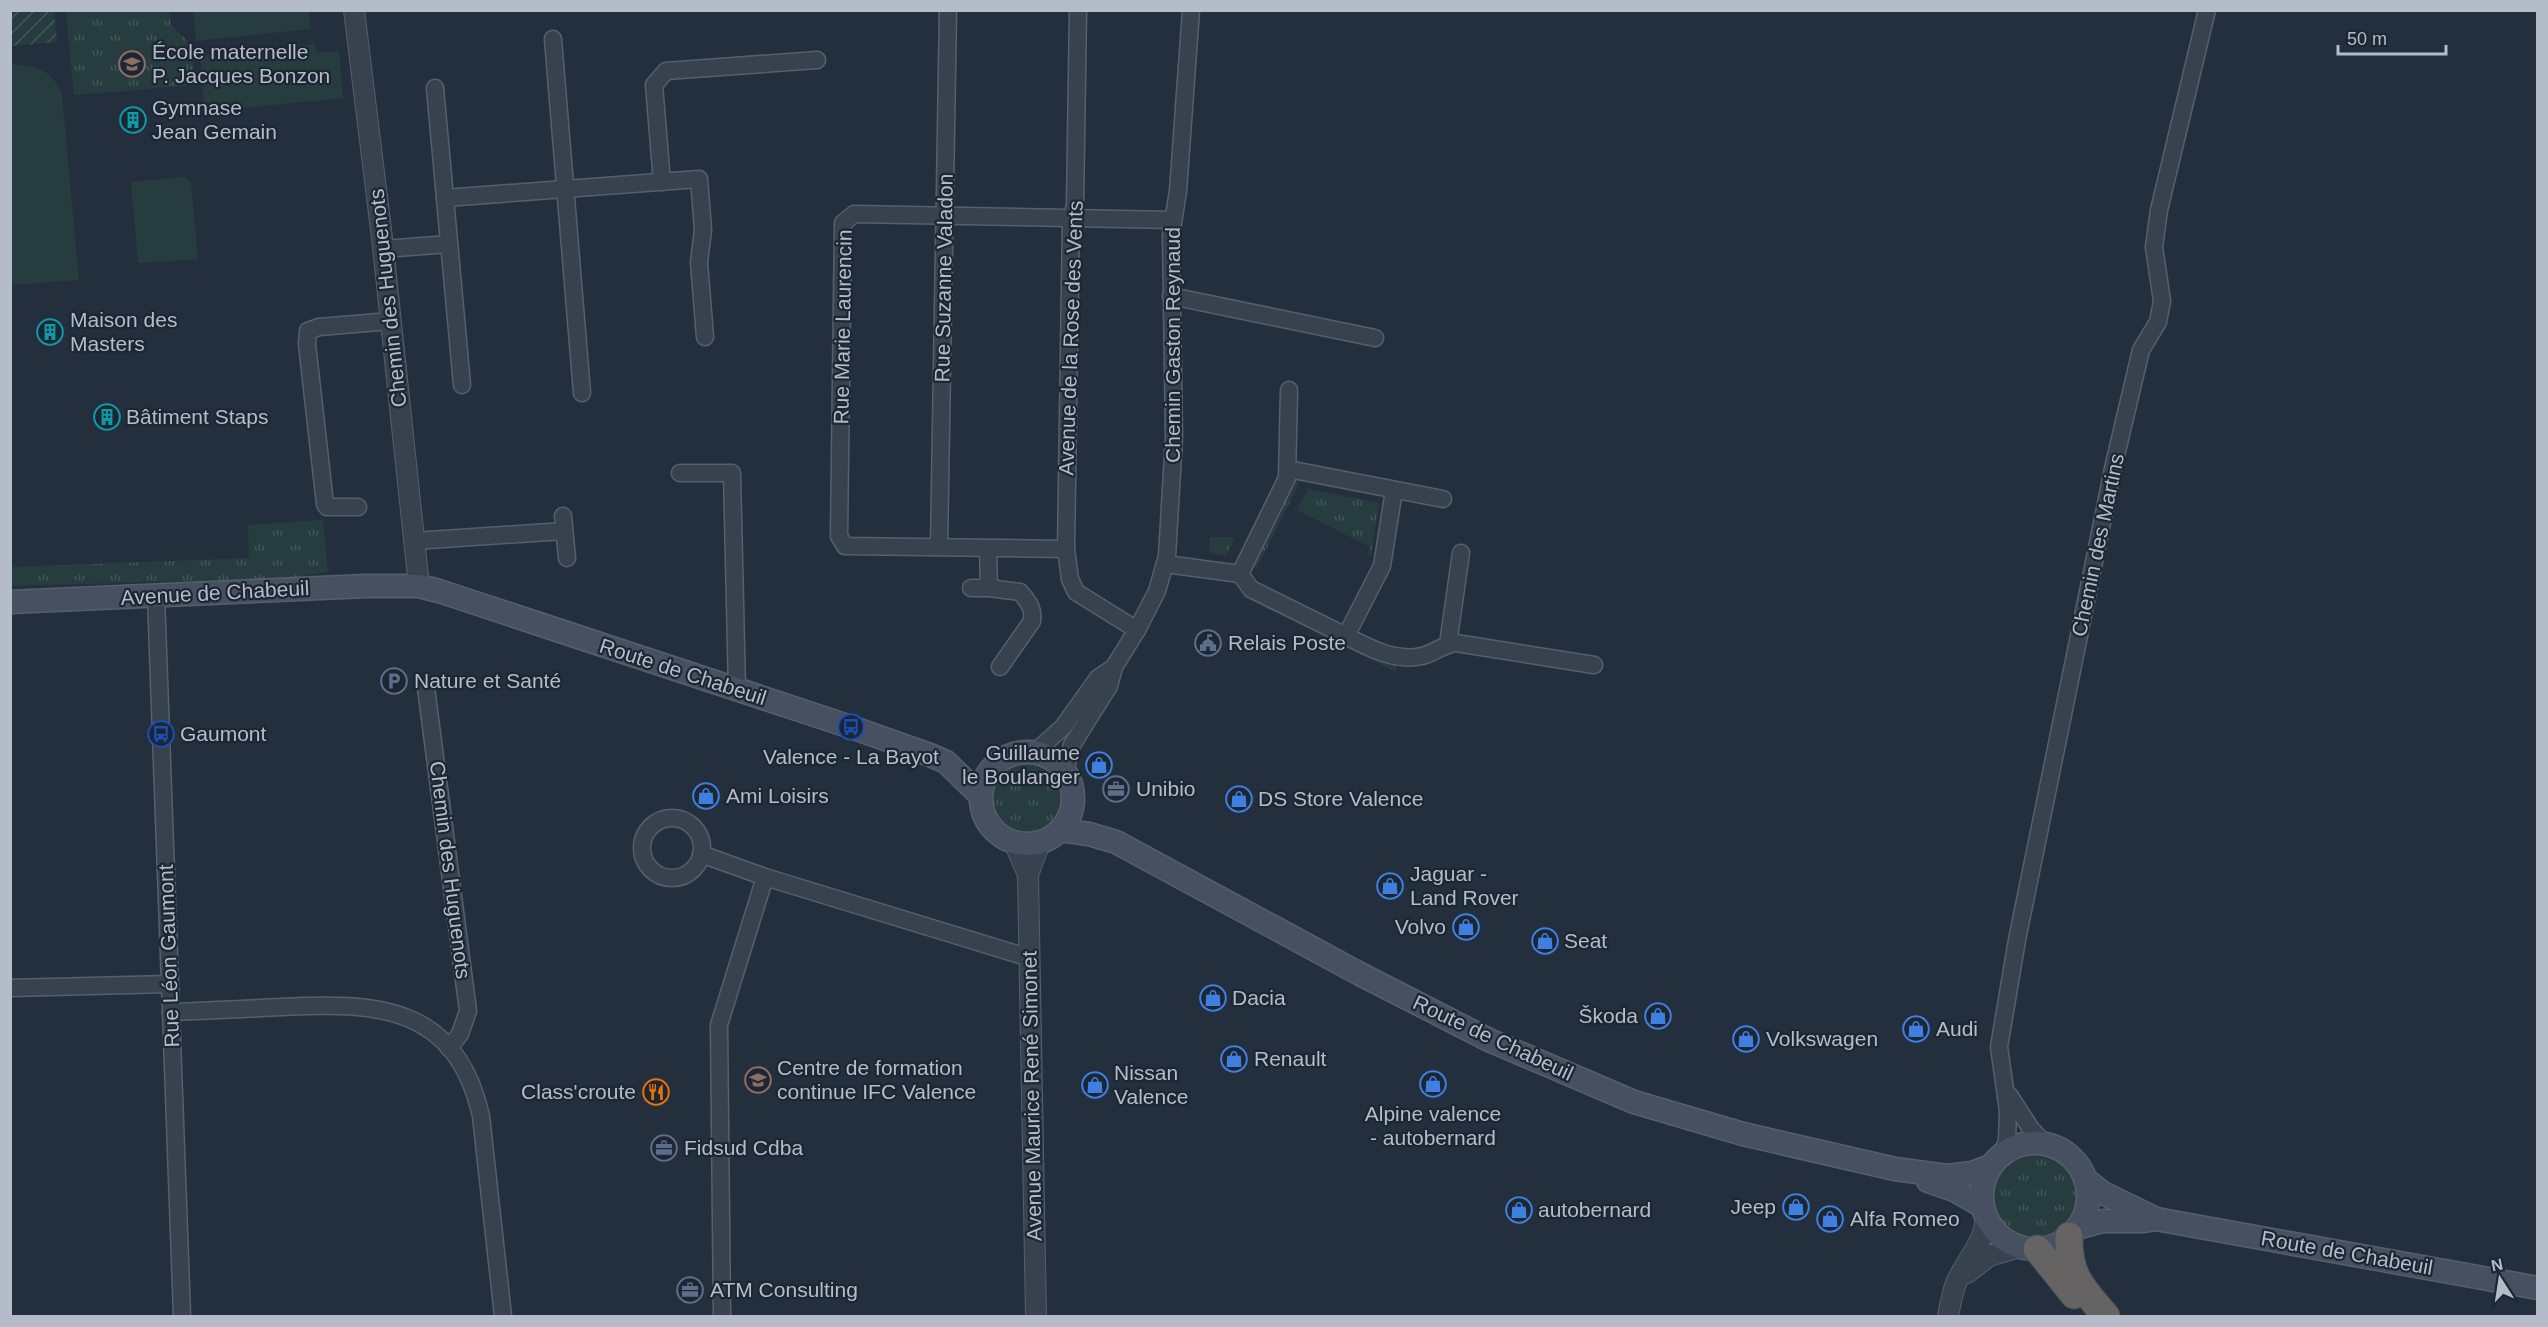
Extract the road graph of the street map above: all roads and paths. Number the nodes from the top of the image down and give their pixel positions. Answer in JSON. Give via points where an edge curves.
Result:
{"nodes":[{"id":1,"x":354,"y":10,"type":"edge"},
{"id":2,"x":948,"y":10,"type":"edge"},
{"id":3,"x":1078,"y":10,"type":"edge"},
{"id":4,"x":1191,"y":10,"type":"edge"},
{"id":5,"x":2207,"y":10,"type":"edge"},
{"id":6,"x":554,"y":39,"type":"dead end"},
{"id":7,"x":817,"y":60,"type":"dead end"},
{"id":8,"x":435,"y":88,"type":"dead end"},
{"id":9,"x":662,"y":182,"type":"junction"},
{"id":10,"x":566,"y":189,"type":"junction"},
{"id":11,"x":445,"y":198,"type":"junction"},
{"id":12,"x":945,"y":216,"type":"junction"},
{"id":13,"x":1071,"y":219,"type":"junction"},
{"id":14,"x":1173,"y":220,"type":"junction"},
{"id":15,"x":449,"y":244,"type":"junction"},
{"id":16,"x":384,"y":249,"type":"junction"},
{"id":17,"x":1171,"y":296,"type":"junction"},
{"id":18,"x":391,"y":321,"type":"junction"},
{"id":19,"x":705,"y":337,"type":"dead end"},
{"id":20,"x":1375,"y":338,"type":"dead end"},
{"id":21,"x":462,"y":386,"type":"dead end"},
{"id":22,"x":1289,"y":390,"type":"dead end"},
{"id":23,"x":582,"y":393,"type":"dead end"},
{"id":24,"x":1288,"y":469,"type":"junction"},
{"id":25,"x":680,"y":473,"type":"dead end"},
{"id":26,"x":1395,"y":490,"type":"junction"},
{"id":27,"x":1443,"y":500,"type":"dead end"},
{"id":28,"x":358,"y":507,"type":"dead end"},
{"id":29,"x":414,"y":541,"type":"junction"},
{"id":30,"x":939,"y":546,"type":"junction"},
{"id":31,"x":988,"y":548,"type":"junction"},
{"id":32,"x":1066,"y":549,"type":"junction"},
{"id":33,"x":1461,"y":554,"type":"dead end"},
{"id":34,"x":567,"y":558,"type":"dead end"},
{"id":35,"x":1166,"y":564,"type":"junction"},
{"id":36,"x":1240,"y":574,"type":"junction"},
{"id":37,"x":419,"y":586,"type":"junction"},
{"id":38,"x":971,"y":588,"type":"dead end"},
{"id":39,"x":989,"y":588,"type":"junction"},
{"id":40,"x":156,"y":596,"type":"junction"},
{"id":41,"x":10,"y":602,"type":"edge"},
{"id":42,"x":1137,"y":630,"type":"junction"},
{"id":43,"x":1346,"y":636,"type":"junction"},
{"id":44,"x":1448,"y":644,"type":"junction"},
{"id":45,"x":1594,"y":665,"type":"dead end"},
{"id":46,"x":1000,"y":667,"type":"dead end"},
{"id":47,"x":1114,"y":667,"type":"junction"},
{"id":48,"x":426,"y":688,"type":"dead end"},
{"id":49,"x":737,"y":690,"type":"junction"},
{"id":50,"x":1035,"y":752,"type":"junction"},
{"id":51,"x":946,"y":762,"type":"junction"},
{"id":52,"x":996,"y":762,"type":"junction"},
{"id":53,"x":1065,"y":771,"type":"junction"},
{"id":54,"x":980,"y":795,"type":"junction"},
{"id":55,"x":1073,"y":804,"type":"junction"},
{"id":56,"x":1060,"y":830,"type":"junction"},
{"id":57,"x":1014,"y":842,"type":"junction"},
{"id":58,"x":1040,"y":842,"type":"junction"},
{"id":59,"x":1116,"y":842,"type":"junction"},
{"id":60,"x":701,"y":854,"type":"dead end"},
{"id":61,"x":1028,"y":875,"type":"junction"},
{"id":62,"x":765,"y":877,"type":"junction"},
{"id":63,"x":1030,"y":958,"type":"junction"},
{"id":64,"x":170,"y":984,"type":"junction"},
{"id":65,"x":10,"y":988,"type":"edge"},
{"id":66,"x":171,"y":1012,"type":"junction"},
{"id":67,"x":449,"y":1047,"type":"junction"},
{"id":68,"x":2004,"y":1086,"type":"junction"},
{"id":69,"x":2044,"y":1143,"type":"junction"},
{"id":70,"x":1996,"y":1160,"type":"junction"},
{"id":71,"x":1895,"y":1169,"type":"junction"},
{"id":72,"x":2085,"y":1179,"type":"junction"},
{"id":73,"x":1984,"y":1212,"type":"junction"},
{"id":74,"x":2156,"y":1219,"type":"junction"},
{"id":75,"x":2073,"y":1232,"type":"junction"},
{"id":76,"x":2029,"y":1248,"type":"junction"},
{"id":77,"x":1956,"y":1282,"type":"junction"},
{"id":78,"x":2538,"y":1288,"type":"edge"},
{"id":79,"x":182,"y":1317,"type":"edge"},
{"id":80,"x":503,"y":1317,"type":"edge"},
{"id":81,"x":722,"y":1317,"type":"edge"},
{"id":82,"x":1036,"y":1317,"type":"edge"},
{"id":83,"x":1948,"y":1317,"type":"edge"},
{"id":84,"x":2092,"y":1317,"type":"edge"},
{"id":85,"x":2106,"y":1317,"type":"edge"}],
"edges":[{"from":1,"to":16,"type":"street","name":"Chemin des Huguenots"},
{"from":2,"to":12,"type":"street","name":"Rue Suzanne Valadon"},
{"from":3,"to":13,"type":"street","name":"Avenue de la Rose des Vents","via":[[1075,206]]},
{"from":4,"to":14,"type":"street","name":"Chemin Gaston Reynaud"},
{"from":5,"to":68,"type":"street","name":"Chemin des Martins","via":[[2159,210],[2154,247],[2162,302],[2158,322],[2141,350],[2114,464],[2016,940],[1999,1047]]},
{"from":6,"to":10,"type":"street"},
{"from":7,"to":9,"type":"street","via":[[666,71],[654,86]]},
{"from":8,"to":11,"type":"street"},
{"from":9,"to":10,"type":"street"},
{"from":9,"to":19,"type":"street","via":[[699,179],[703,230],[699,262]]},
{"from":10,"to":11,"type":"street"},
{"from":10,"to":23,"type":"street"},
{"from":11,"to":15,"type":"street"},
{"from":12,"to":13,"type":"street","name":"Rue Marie Laurencin"},
{"from":12,"to":30,"type":"street","name":"Rue Suzanne Valadon"},
{"from":12,"to":30,"type":"street","name":"Rue Marie Laurencin","via":[[854,214],[843,223],[840,536],[845,546]]},
{"from":13,"to":14,"type":"street","name":"Rue Marie Laurencin"},
{"from":13,"to":32,"type":"street","name":"Avenue de la Rose des Vents"},
{"from":14,"to":17,"type":"street","name":"Chemin Gaston Reynaud"},
{"from":15,"to":16,"type":"street"},
{"from":15,"to":21,"type":"street"},
{"from":16,"to":18,"type":"street","name":"Chemin des Huguenots"},
{"from":17,"to":20,"type":"street"},
{"from":17,"to":35,"type":"street","name":"Chemin Gaston Reynaud","via":[[1173,438]]},
{"from":18,"to":28,"type":"street","via":[[308,331],[325,504],[331,509]]},
{"from":18,"to":29,"type":"street","name":"Chemin des Huguenots"},
{"from":22,"to":24,"type":"street"},
{"from":24,"to":26,"type":"street"},
{"from":24,"to":36,"type":"street"},
{"from":25,"to":49,"type":"street","via":[[732,473]]},
{"from":26,"to":27,"type":"street"},
{"from":26,"to":43,"type":"street","via":[[1382,566]]},
{"from":29,"to":34,"type":"street","via":[[563,524]]},
{"from":29,"to":37,"type":"street","name":"Chemin des Huguenots"},
{"from":30,"to":31,"type":"street","name":"Rue Marie Laurencin"},
{"from":31,"to":32,"type":"street","name":"Rue Marie Laurencin"},
{"from":31,"to":39,"type":"street"},
{"from":32,"to":42,"type":"street","name":"Avenue de la Rose des Vents","via":[[1072,587]]},
{"from":33,"to":44,"type":"street"},
{"from":35,"to":36,"type":"street"},
{"from":35,"to":42,"type":"street","name":"Chemin Gaston Reynaud"},
{"from":36,"to":43,"type":"street","via":[[1251,589]]},
{"from":37,"to":40,"type":"main road","name":"Avenue de Chabeuil"},
{"from":37,"to":49,"type":"main road","name":"Route de Chabeuil"},
{"from":38,"to":39,"type":"street"},
{"from":39,"to":46,"type":"street","via":[[1020,591],[1033,615]]},
{"from":40,"to":41,"type":"main road","name":"Avenue de Chabeuil"},
{"from":40,"to":64,"type":"street","name":"Rue Léon Gaumont"},
{"from":42,"to":47,"type":"street","name":"Chemin Gaston Reynaud"},
{"from":43,"to":44,"type":"street","via":[[1381,653],[1402,657],[1422,656]]},
{"from":44,"to":45,"type":"street"},
{"from":47,"to":50,"type":"street","name":"Chemin Gaston Reynaud","via":[[1098,678],[1063,727]]},
{"from":47,"to":53,"type":"street","name":"Chemin Gaston Reynaud","via":[[1109,686],[1072,745]]},
{"from":48,"to":67,"type":"street","name":"Chemin des Huguenots","via":[[468,1011],[460,1034]]},
{"from":49,"to":51,"type":"main road","name":"Route de Chabeuil"},
{"from":50,"to":52,"type":"main road","via":[[1021,751]]},
{"from":50,"to":53,"type":"main road","via":[[1057,762]]},
{"from":51,"to":52,"type":"main road","name":"Route de Chabeuil"},
{"from":51,"to":54,"type":"main road","name":"Route de Chabeuil"},
{"from":52,"to":54,"type":"main road","via":[[982,783]]},
{"from":53,"to":55,"type":"main road"},
{"from":54,"to":57,"type":"main road","via":[[989,825]]},
{"from":55,"to":56,"type":"main road"},
{"from":55,"to":59,"type":"main road","name":"Route de Chabeuil"},
{"from":56,"to":58,"type":"main road"},
{"from":56,"to":59,"type":"main road","name":"Route de Chabeuil"},
{"from":57,"to":58,"type":"main road"},
{"from":57,"to":61,"type":"street","name":"Avenue Maurice René Simonet"},
{"from":58,"to":61,"type":"street","name":"Avenue Maurice René Simonet"},
{"from":59,"to":71,"type":"main road","name":"Route de Chabeuil","via":[[1360,974],[1542,1064],[1634,1102],[1743,1134]]},
{"from":60,"to":62,"type":"street"},
{"from":61,"to":63,"type":"street","name":"Avenue Maurice René Simonet"},
{"from":62,"to":63,"type":"street"},
{"from":62,"to":81,"type":"street","via":[[719,1025]]},
{"from":63,"to":82,"type":"street","name":"Avenue Maurice René Simonet"},
{"from":64,"to":65,"type":"street"},
{"from":64,"to":66,"type":"street","name":"Rue Léon Gaumont"},
{"from":66,"to":67,"type":"street","via":[[338,1004],[374,1007],[425,1026]]},
{"from":66,"to":79,"type":"street","name":"Rue Léon Gaumont"},
{"from":67,"to":80,"type":"street","via":[[475,1089],[481,1116]]},
{"from":68,"to":69,"type":"street","name":"Chemin des Martins"},
{"from":68,"to":70,"type":"street","name":"Chemin des Martins","via":[[2009,1126]]},
{"from":69,"to":70,"type":"main road","via":[[2015,1147]]},
{"from":69,"to":72,"type":"main road","via":[[2070,1156]]},
{"from":70,"to":71,"type":"main road","via":[[1972,1173],[1947,1176]]},
{"from":70,"to":73,"type":"main road","via":[[1984,1179]]},
{"from":71,"to":73,"type":"main road","via":[[1954,1190]]},
{"from":72,"to":74,"type":"main road","via":[[2103,1193]]},
{"from":72,"to":75,"type":"main road","via":[[2085,1213]]},
{"from":73,"to":76,"type":"main road","via":[[2005,1240]]},
{"from":73,"to":77,"type":"street","via":[[1985,1232]]},
{"from":74,"to":75,"type":"main road","via":[[2103,1221]]},
{"from":74,"to":78,"type":"main road","name":"Route de Chabeuil"},
{"from":75,"to":76,"type":"main road","via":[[2055,1245]]},
{"from":75,"to":85,"type":"highway","via":[[2069,1255],[2073,1272]]},
{"from":76,"to":77,"type":"street","via":[[1989,1256]]},
{"from":76,"to":84,"type":"highway"},
{"from":77,"to":83,"type":"street"}]}
